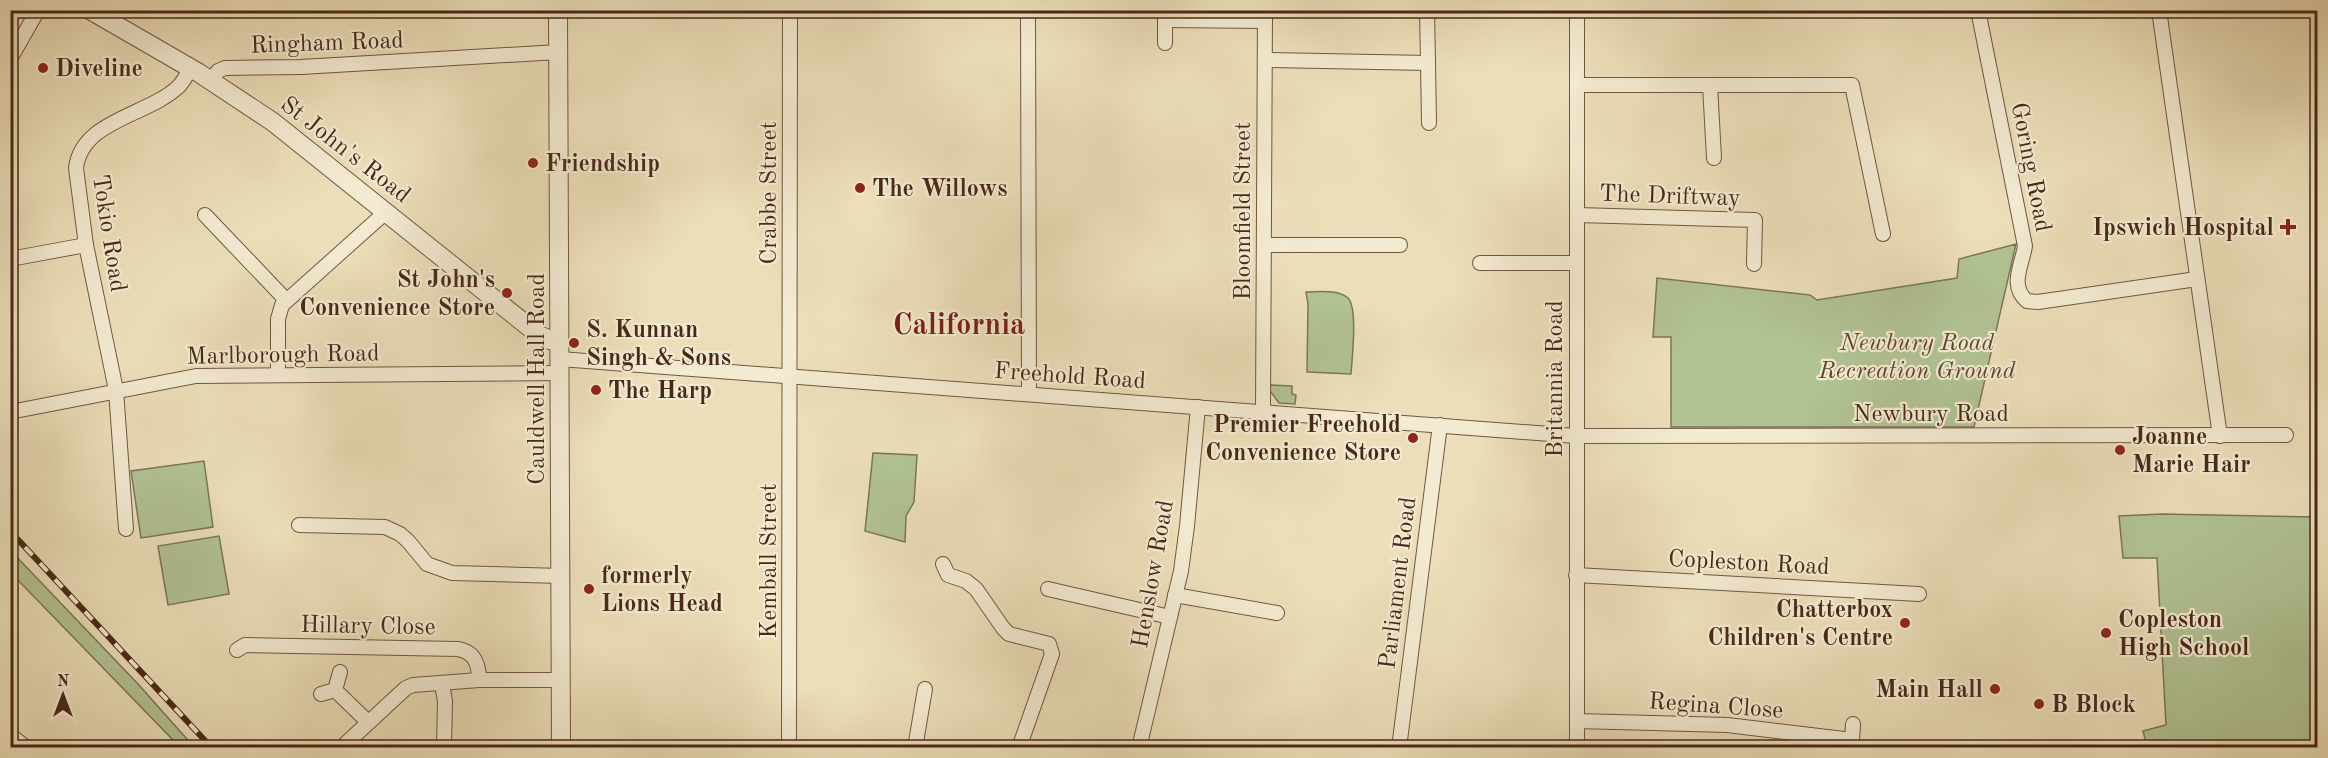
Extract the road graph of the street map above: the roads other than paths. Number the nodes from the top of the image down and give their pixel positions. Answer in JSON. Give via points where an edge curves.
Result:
{"nodes":[{"id":1,"x":38,"y":10,"type":"edge"},
{"id":2,"x":90,"y":10,"type":"edge"},
{"id":3,"x":558,"y":10,"type":"edge"},
{"id":4,"x":790,"y":10,"type":"edge"},
{"id":5,"x":1028,"y":10,"type":"edge"},
{"id":6,"x":1427,"y":10,"type":"edge"},
{"id":7,"x":1577,"y":10,"type":"edge"},
{"id":8,"x":1978,"y":10,"type":"edge"},
{"id":9,"x":2158,"y":10,"type":"edge"},
{"id":10,"x":1165,"y":15,"type":"edge"},
{"id":11,"x":1265,"y":16,"type":"edge"},
{"id":12,"x":1165,"y":43,"type":"dead end"},
{"id":13,"x":558,"y":52,"type":"junction"},
{"id":14,"x":10,"y":59,"type":"edge"},
{"id":15,"x":1265,"y":60,"type":"junction"},
{"id":16,"x":1428,"y":63,"type":"junction"},
{"id":17,"x":190,"y":68,"type":"junction"},
{"id":18,"x":211,"y":80,"type":"junction"},
{"id":19,"x":1577,"y":85,"type":"junction"},
{"id":20,"x":1710,"y":85,"type":"junction"},
{"id":21,"x":1429,"y":123,"type":"dead end"},
{"id":22,"x":1714,"y":158,"type":"dead end"},
{"id":23,"x":387,"y":211,"type":"junction"},
{"id":24,"x":205,"y":215,"type":"dead end"},
{"id":25,"x":1577,"y":215,"type":"junction"},
{"id":26,"x":1883,"y":234,"type":"dead end"},
{"id":27,"x":86,"y":244,"type":"junction"},
{"id":28,"x":1400,"y":244,"type":"dead end"},
{"id":29,"x":1265,"y":245,"type":"junction"},
{"id":30,"x":10,"y":259,"type":"edge"},
{"id":31,"x":1480,"y":263,"type":"dead end"},
{"id":32,"x":1577,"y":264,"type":"junction"},
{"id":33,"x":1754,"y":264,"type":"dead end"},
{"id":34,"x":2197,"y":279,"type":"junction"},
{"id":35,"x":286,"y":300,"type":"junction"},
{"id":36,"x":560,"y":357,"type":"junction"},
{"id":37,"x":278,"y":375,"type":"junction"},
{"id":38,"x":791,"y":375,"type":"junction"},
{"id":39,"x":116,"y":390,"type":"junction"},
{"id":40,"x":1029,"y":394,"type":"junction"},
{"id":41,"x":1198,"y":407,"type":"junction"},
{"id":42,"x":1263,"y":411,"type":"junction"},
{"id":43,"x":10,"y":412,"type":"edge"},
{"id":44,"x":1440,"y":425,"type":"junction"},
{"id":45,"x":2286,"y":435,"type":"dead end"},
{"id":46,"x":1576,"y":436,"type":"junction"},
{"id":47,"x":2220,"y":436,"type":"junction"},
{"id":48,"x":299,"y":525,"type":"dead end"},
{"id":49,"x":126,"y":529,"type":"dead end"},
{"id":50,"x":943,"y":564,"type":"dead end"},
{"id":51,"x":1576,"y":575,"type":"junction"},
{"id":52,"x":561,"y":576,"type":"junction"},
{"id":53,"x":954,"y":578,"type":"junction"},
{"id":54,"x":941,"y":585,"type":"dead end"},
{"id":55,"x":1048,"y":589,"type":"dead end"},
{"id":56,"x":1919,"y":594,"type":"dead end"},
{"id":57,"x":1175,"y":596,"type":"junction"},
{"id":58,"x":1277,"y":613,"type":"dead end"},
{"id":59,"x":1170,"y":617,"type":"junction"},
{"id":60,"x":237,"y":650,"type":"dead end"},
{"id":61,"x":340,"y":672,"type":"dead end"},
{"id":62,"x":479,"y":680,"type":"junction"},
{"id":63,"x":561,"y":680,"type":"junction"},
{"id":64,"x":442,"y":684,"type":"junction"},
{"id":65,"x":925,"y":689,"type":"dead end"},
{"id":66,"x":1577,"y":721,"type":"junction"},
{"id":67,"x":368,"y":722,"type":"junction"},
{"id":68,"x":1853,"y":724,"type":"dead end"},
{"id":69,"x":10,"y":735,"type":"edge"},
{"id":70,"x":1854,"y":744,"type":"edge"},
{"id":71,"x":27,"y":747,"type":"edge"},
{"id":72,"x":341,"y":747,"type":"edge"},
{"id":73,"x":444,"y":747,"type":"edge"},
{"id":74,"x":561,"y":747,"type":"edge"},
{"id":75,"x":789,"y":747,"type":"edge"},
{"id":76,"x":915,"y":747,"type":"edge"},
{"id":77,"x":1019,"y":747,"type":"edge"},
{"id":78,"x":1139,"y":747,"type":"edge"},
{"id":79,"x":1399,"y":747,"type":"edge"},
{"id":80,"x":1577,"y":747,"type":"edge"}],
"edges":[{"from":1,"to":14,"type":"street"},
{"from":2,"to":17,"type":"street","name":"St John's Road"},
{"from":3,"to":13,"type":"street","name":"Cauldwell Hall Road"},
{"from":4,"to":38,"type":"street","name":"Crabbe Street"},
{"from":5,"to":40,"type":"street"},
{"from":6,"to":16,"type":"street"},
{"from":7,"to":19,"type":"street","name":"Britannia Road"},
{"from":8,"to":34,"type":"street","name":"Goring Road","via":[[2024,242],[2017,283],[2019,294],[2027,301],[2038,302]]},
{"from":9,"to":34,"type":"street"},
{"from":10,"to":11,"type":"street"},
{"from":10,"to":12,"type":"street"},
{"from":11,"to":15,"type":"street","name":"Bloomfield Street"},
{"from":13,"to":18,"type":"street","name":"Ringham Road","via":[[225,68]]},
{"from":13,"to":36,"type":"street","name":"Cauldwell Hall Road"},
{"from":15,"to":16,"type":"street"},
{"from":15,"to":29,"type":"street","name":"Bloomfield Street"},
{"from":16,"to":21,"type":"street"},
{"from":17,"to":18,"type":"street","name":"St John's Road"},
{"from":17,"to":27,"type":"street","name":"Tokio Road","via":[[175,90],[105,129],[83,146],[76,168]]},
{"from":18,"to":23,"type":"street","name":"St John's Road","via":[[287,132]]},
{"from":19,"to":20,"type":"street"},
{"from":19,"to":25,"type":"street","name":"Britannia Road"},
{"from":20,"to":22,"type":"street"},
{"from":20,"to":26,"type":"street","via":[[1852,85]]},
{"from":23,"to":35,"type":"street"},
{"from":23,"to":36,"type":"street","name":"St John's Road","via":[[550,340]]},
{"from":24,"to":35,"type":"street"},
{"from":25,"to":32,"type":"street","name":"Britannia Road"},
{"from":25,"to":33,"type":"street","name":"The Driftway","via":[[1755,220]]},
{"from":27,"to":30,"type":"street"},
{"from":27,"to":39,"type":"street","name":"Tokio Road"},
{"from":28,"to":29,"type":"street"},
{"from":29,"to":42,"type":"street","name":"Bloomfield Street"},
{"from":31,"to":32,"type":"street"},
{"from":32,"to":46,"type":"street","name":"Britannia Road"},
{"from":34,"to":47,"type":"street"},
{"from":35,"to":37,"type":"street","via":[[278,320]]},
{"from":36,"to":37,"type":"street","name":"Marlborough Road"},
{"from":36,"to":38,"type":"street","name":"Freehold Road"},
{"from":36,"to":52,"type":"street","name":"Cauldwell Hall Road"},
{"from":37,"to":39,"type":"street","name":"Marlborough Road","via":[[189,377]]},
{"from":38,"to":40,"type":"street","name":"Freehold Road"},
{"from":38,"to":75,"type":"street","name":"Kemball Street"},
{"from":39,"to":43,"type":"street","name":"Marlborough Road"},
{"from":39,"to":49,"type":"street","name":"Tokio Road"},
{"from":40,"to":41,"type":"street","name":"Freehold Road"},
{"from":41,"to":42,"type":"street","name":"Freehold Road"},
{"from":41,"to":57,"type":"street","name":"Henslow Road","via":[[1187,526]]},
{"from":42,"to":44,"type":"street","name":"Freehold Road"},
{"from":44,"to":46,"type":"street","name":"Freehold Road"},
{"from":44,"to":79,"type":"street","name":"Parliament Road"},
{"from":45,"to":47,"type":"street","name":"Newbury Road"},
{"from":46,"to":47,"type":"street","name":"Newbury Road"},
{"from":46,"to":51,"type":"street","name":"Britannia Road"},
{"from":48,"to":52,"type":"street","via":[[385,527],[400,534],[427,564],[442,571]]},
{"from":50,"to":53,"type":"street","via":[[948,576]]},
{"from":51,"to":56,"type":"street","name":"Copleston Road"},
{"from":51,"to":66,"type":"street","name":"Britannia Road"},
{"from":52,"to":63,"type":"street","name":"Cauldwell Hall Road"},
{"from":53,"to":54,"type":"street"},
{"from":53,"to":77,"type":"street","via":[[976,589],[1009,634],[1049,644],[1052,654]]},
{"from":55,"to":59,"type":"street"},
{"from":57,"to":58,"type":"street"},
{"from":57,"to":59,"type":"street","name":"Henslow Road"},
{"from":59,"to":78,"type":"street","name":"Henslow Road"},
{"from":60,"to":62,"type":"street","name":"Hillary Close","via":[[245,645],[458,649],[474,658]]},
{"from":61,"to":67,"type":"street","via":[[328,692]]},
{"from":62,"to":63,"type":"street"},
{"from":62,"to":64,"type":"street"},
{"from":63,"to":74,"type":"street","name":"Cauldwell Hall Road"},
{"from":64,"to":67,"type":"street","via":[[406,688]]},
{"from":64,"to":73,"type":"street"},
{"from":65,"to":76,"type":"street"},
{"from":66,"to":70,"type":"street","name":"Regina Close","via":[[1727,725]]},
{"from":66,"to":80,"type":"street","name":"Britannia Road"},
{"from":67,"to":72,"type":"street"},
{"from":68,"to":70,"type":"street","name":"Regina Close"},
{"from":69,"to":71,"type":"street"}]}
